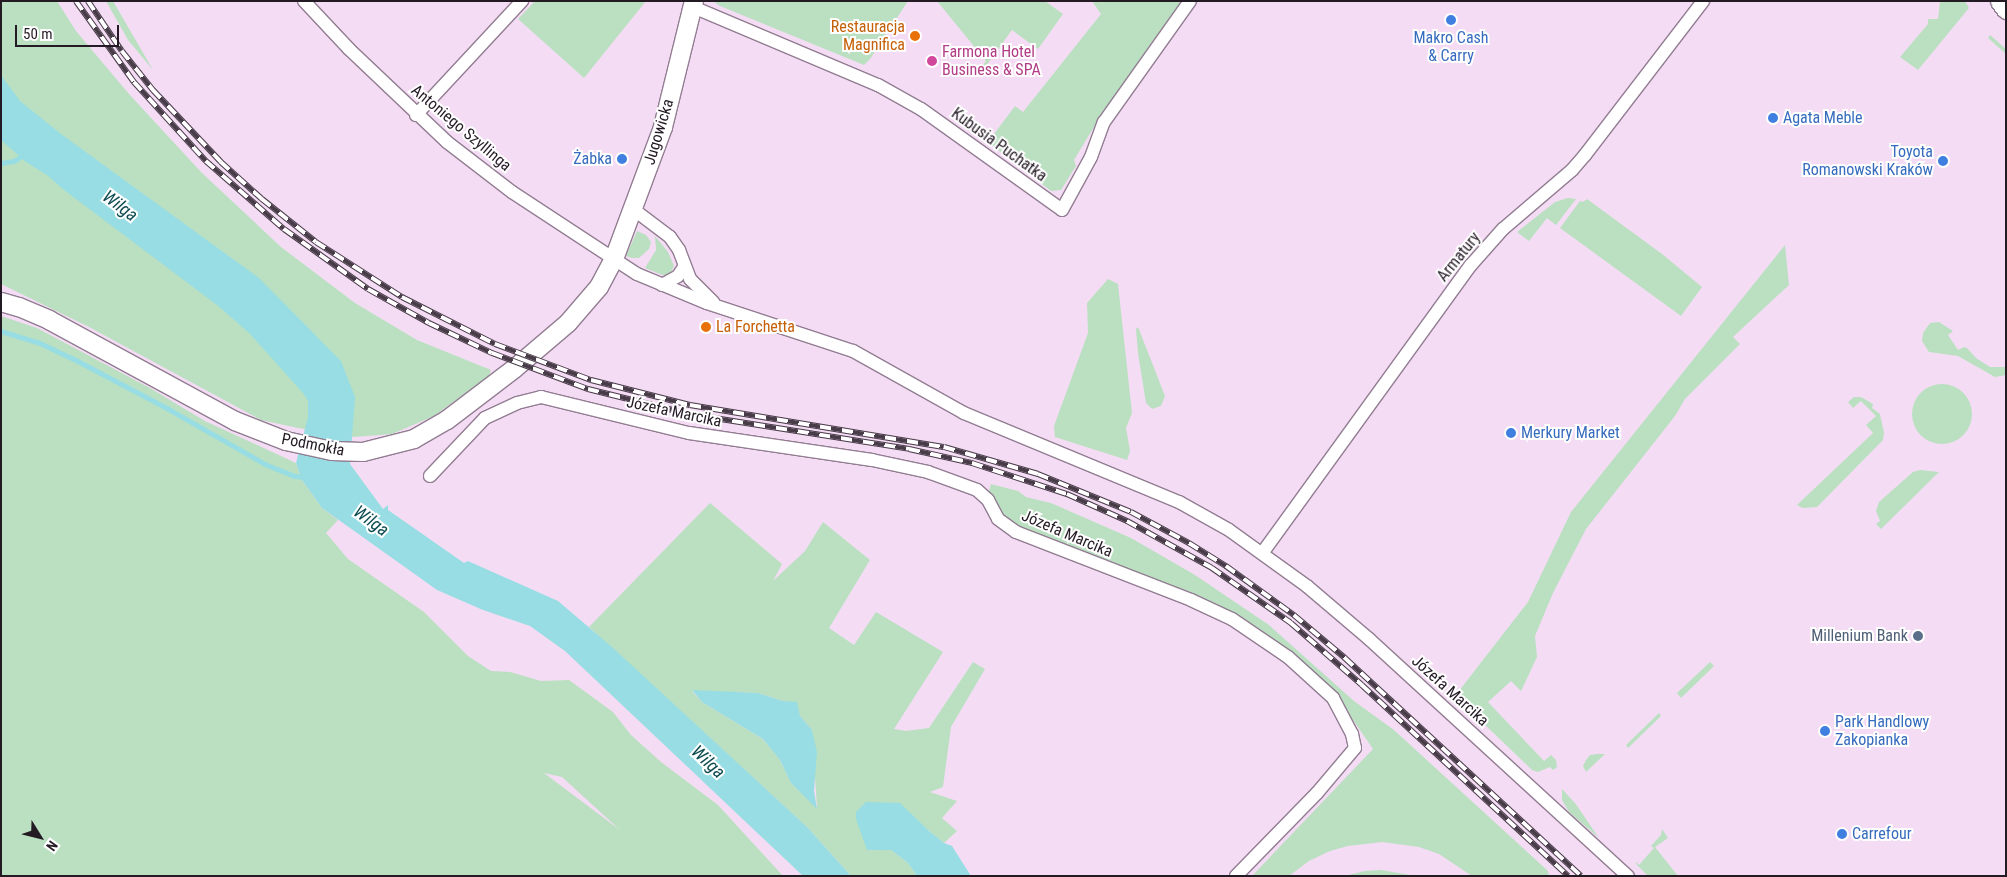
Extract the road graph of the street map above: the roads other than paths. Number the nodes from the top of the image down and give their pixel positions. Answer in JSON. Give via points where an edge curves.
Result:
{"nodes":[{"id":1,"x":304,"y":1,"type":"edge"},
{"id":2,"x":522,"y":1,"type":"edge"},
{"id":3,"x":1190,"y":1,"type":"edge"},
{"id":4,"x":1703,"y":1,"type":"edge"},
{"id":5,"x":2000,"y":1,"type":"edge"},
{"id":6,"x":694,"y":4,"type":"edge"},
{"id":7,"x":2006,"y":9,"type":"edge"},
{"id":8,"x":416,"y":115,"type":"junction"},
{"id":9,"x":633,"y":209,"type":"junction"},
{"id":10,"x":614,"y":259,"type":"junction"},
{"id":11,"x":684,"y":267,"type":"junction"},
{"id":12,"x":662,"y":285,"type":"junction"},
{"id":13,"x":1,"y":302,"type":"edge"},
{"id":14,"x":723,"y":309,"type":"junction"},
{"id":15,"x":473,"y":401,"type":"junction"},
{"id":16,"x":485,"y":418,"type":"junction"},
{"id":17,"x":430,"y":476,"type":"dead end"},
{"id":18,"x":1263,"y":552,"type":"junction"},
{"id":19,"x":1236,"y":876,"type":"edge"},
{"id":20,"x":1628,"y":876,"type":"edge"}],
"edges":[{"from":1,"to":8,"type":"street","name":"Antoniego Szyllinga"},
{"from":2,"to":8,"type":"street"},
{"from":3,"to":6,"type":"street","name":"Kubusia Puchatka","via":[[1104,122],[1091,157],[1062,210],[921,109],[878,85]]},
{"from":4,"to":18,"type":"street","name":"Armatury","via":[[1585,155],[1503,229],[1475,260]]},
{"from":5,"to":7,"type":"main road"},
{"from":6,"to":9,"type":"street","name":"Jugowicka","via":[[663,127]]},
{"from":8,"to":10,"type":"street","name":"Antoniego Szyllinga","via":[[512,192]]},
{"from":9,"to":10,"type":"street","name":"Jugowicka"},
{"from":9,"to":11,"type":"street","name":"Józefa Marcika","via":[[670,237],[679,250]]},
{"from":10,"to":12,"type":"street","name":"Józefa Marcika"},
{"from":10,"to":15,"type":"street","name":"Podmokła","via":[[599,287],[568,323]]},
{"from":11,"to":12,"type":"street","via":[[678,276]]},
{"from":11,"to":14,"type":"street","name":"Józefa Marcika","via":[[699,290]]},
{"from":12,"to":14,"type":"street","name":"Józefa Marcika"},
{"from":13,"to":15,"type":"street","name":"Podmokła","via":[[49,320],[235,421],[286,442],[332,451],[363,452],[414,439]]},
{"from":14,"to":18,"type":"street","name":"Józefa Marcika","via":[[853,351],[964,413],[1178,502]]},
{"from":15,"to":16,"type":"street"},
{"from":16,"to":17,"type":"street"},
{"from":16,"to":19,"type":"street","name":"Józefa Marcika","via":[[525,400],[549,398],[690,433],[872,460],[928,472],[984,495],[998,519],[1016,532],[1232,619],[1318,682],[1333,698],[1352,734],[1355,748]]},
{"from":18,"to":20,"type":"street","name":"Józefa Marcika","via":[[1369,639]]}]}
